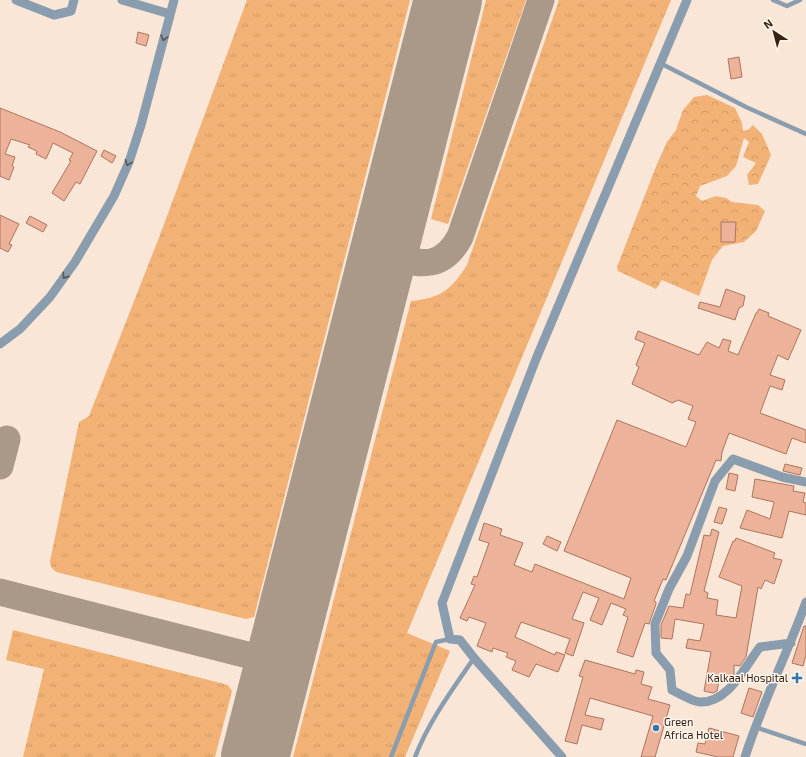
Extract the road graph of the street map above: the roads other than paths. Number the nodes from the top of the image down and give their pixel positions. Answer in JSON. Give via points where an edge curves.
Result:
{"nodes":[{"id":1,"x":16,"y":0,"type":"edge"},
{"id":2,"x":74,"y":0,"type":"edge"},
{"id":3,"x":122,"y":0,"type":"edge"},
{"id":4,"x":174,"y":0,"type":"edge"},
{"id":5,"x":687,"y":0,"type":"edge"},
{"id":6,"x":773,"y":0,"type":"edge"},
{"id":7,"x":800,"y":0,"type":"edge"},
{"id":8,"x":170,"y":14,"type":"junction"},
{"id":9,"x":660,"y":63,"type":"junction"},
{"id":10,"x":806,"y":134,"type":"edge"},
{"id":11,"x":0,"y":344,"type":"edge"},
{"id":12,"x":806,"y":482,"type":"edge"},
{"id":13,"x":806,"y":602,"type":"edge"},
{"id":14,"x":450,"y":639,"type":"junction"},
{"id":15,"x":791,"y":643,"type":"junction"},
{"id":16,"x":474,"y":658,"type":"junction"},
{"id":17,"x":755,"y":727,"type":"junction"},
{"id":18,"x":806,"y":744,"type":"edge"},
{"id":19,"x":391,"y":757,"type":"edge"},
{"id":20,"x":415,"y":757,"type":"edge"},
{"id":21,"x":562,"y":757,"type":"edge"},
{"id":22,"x":745,"y":757,"type":"edge"}],
"edges":[{"from":1,"to":2,"type":"street","via":[[54,16],[71,11]]},
{"from":3,"to":8,"type":"street"},
{"from":4,"to":8,"type":"street"},
{"from":5,"to":9,"type":"street"},
{"from":6,"to":7,"type":"lane","via":[[787,6]]},
{"from":8,"to":11,"type":"street","one_way":true,"via":[[141,125],[114,196],[50,297],[20,329]]},
{"from":9,"to":10,"type":"lane"},
{"from":9,"to":14,"type":"street","via":[[536,359],[442,603]]},
{"from":12,"to":15,"type":"street","via":[[782,477],[733,459],[715,481],[687,556],[669,589],[655,624],[656,653],[670,670],[672,690],[700,702],[721,696],[746,669],[760,647]]},
{"from":13,"to":15,"type":"street"},
{"from":14,"to":16,"type":"street","via":[[460,640]]},
{"from":14,"to":19,"type":"lane","via":[[436,642]]},
{"from":15,"to":17,"type":"street"},
{"from":16,"to":20,"type":"lane","via":[[423,737]]},
{"from":16,"to":21,"type":"street"},
{"from":17,"to":18,"type":"lane"},
{"from":17,"to":22,"type":"street"}]}
